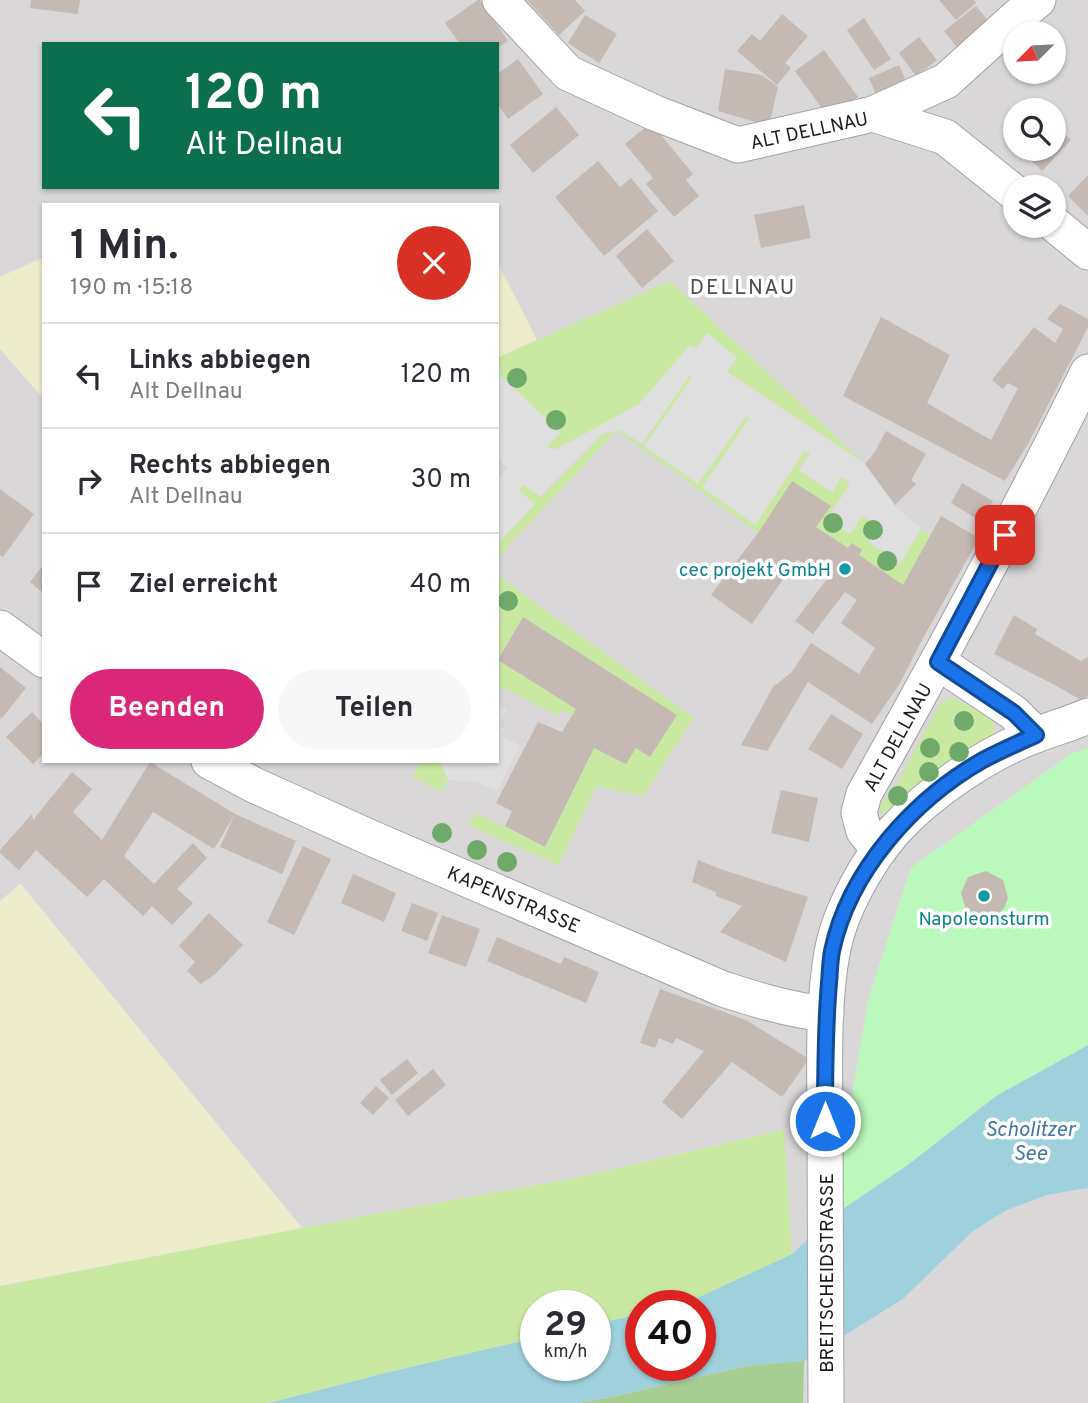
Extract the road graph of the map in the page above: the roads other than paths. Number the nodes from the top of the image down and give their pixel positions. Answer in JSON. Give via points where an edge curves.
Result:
{"nodes":[{"id":1,"x":500,"y":0,"type":"edge"},
{"id":2,"x":1038,"y":0,"type":"edge"},
{"id":3,"x":946,"y":81,"type":"junction"},
{"id":4,"x":873,"y":114,"type":"junction"},
{"id":5,"x":945,"y":137,"type":"junction"},
{"id":6,"x":1003,"y":183,"type":"edge"},
{"id":7,"x":1066,"y":234,"type":"edge"},
{"id":8,"x":1088,"y":252,"type":"edge"},
{"id":9,"x":1088,"y":373,"type":"edge"},
{"id":10,"x":0,"y":628,"type":"edge"},
{"id":11,"x":42,"y":659,"type":"edge"},
{"id":12,"x":938,"y":662,"type":"junction"},
{"id":13,"x":1088,"y":716,"type":"edge"},
{"id":14,"x":1036,"y":735,"type":"junction"},
{"id":15,"x":213,"y":763,"type":"edge"},
{"id":16,"x":879,"y":850,"type":"junction"},
{"id":17,"x":826,"y":1014,"type":"junction"},
{"id":18,"x":826,"y":1390,"type":"edge"}],
"edges":[{"from":1,"to":4,"type":"street","name":"ALT DELLNAU","via":[[568,74],[738,145]]},
{"from":2,"to":3,"type":"street"},
{"from":3,"to":4,"type":"street"},
{"from":3,"to":5,"type":"street"},
{"from":4,"to":5,"type":"street","name":"ALT DELLNAU"},
{"from":5,"to":6,"type":"street","name":"ALT DELLNAU"},
{"from":7,"to":8,"type":"street"},
{"from":9,"to":12,"type":"street","name":"ALT DELLNAU"},
{"from":10,"to":11,"type":"street"},
{"from":12,"to":14,"type":"street","name":"ALT DELLNAU","via":[[1014,713]]},
{"from":12,"to":16,"type":"street","name":"ALT DELLNAU","via":[[864,794],[859,813],[864,831]]},
{"from":13,"to":14,"type":"street"},
{"from":14,"to":16,"type":"street","via":[[982,760],[947,785],[904,821]]},
{"from":15,"to":17,"type":"street","name":"KAPENSTRASSE","via":[[370,838],[723,989],[802,1012]]},
{"from":16,"to":17,"type":"street","via":[[848,903],[832,951]]},
{"from":17,"to":18,"type":"street","name":"BREITSCHEIDSTRASSE"}]}
